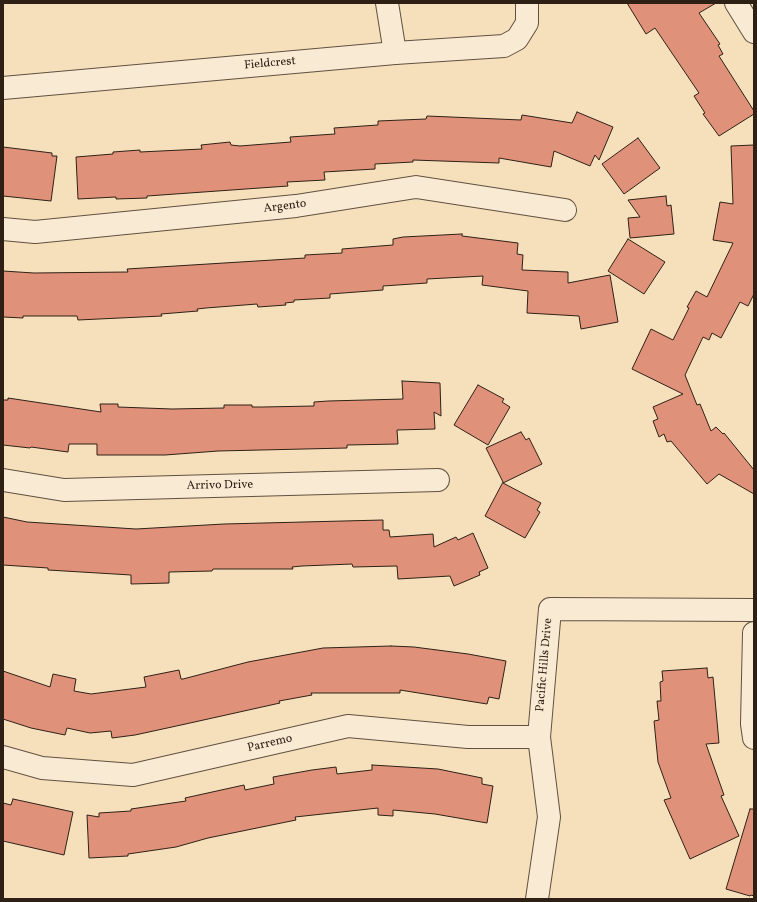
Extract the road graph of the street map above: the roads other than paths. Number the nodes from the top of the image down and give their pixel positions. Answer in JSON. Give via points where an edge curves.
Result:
{"nodes":[{"id":1,"x":387,"y":3,"type":"edge"},
{"id":2,"x":736,"y":3,"type":"edge"},
{"id":3,"x":527,"y":13,"type":"edge"},
{"id":4,"x":754,"y":32,"type":"edge"},
{"id":5,"x":395,"y":53,"type":"junction"},
{"id":6,"x":3,"y":88,"type":"edge"},
{"id":7,"x":565,"y":210,"type":"dead end"},
{"id":8,"x":3,"y":229,"type":"edge"},
{"id":9,"x":3,"y":480,"type":"edge"},
{"id":10,"x":438,"y":480,"type":"dead end"},
{"id":11,"x":754,"y":610,"type":"edge"},
{"id":12,"x":754,"y":633,"type":"edge"},
{"id":13,"x":539,"y":737,"type":"junction"},
{"id":14,"x":754,"y":738,"type":"edge"},
{"id":15,"x":3,"y":757,"type":"edge"},
{"id":16,"x":538,"y":899,"type":"edge"}],
"edges":[{"from":1,"to":5,"type":"street"},
{"from":2,"to":4,"type":"street"},
{"from":3,"to":5,"type":"street","name":"Fieldcrest","via":[[517,39],[504,46]]},
{"from":5,"to":6,"type":"street","name":"Fieldcrest"},
{"from":7,"to":8,"type":"street","name":"Argento","via":[[416,187],[296,206],[35,232]]},
{"from":9,"to":10,"type":"street","name":"Arrivo Drive","via":[[64,490]]},
{"from":11,"to":13,"type":"street","name":"Pacific Hills Drive","via":[[550,609]]},
{"from":12,"to":14,"type":"street"},
{"from":13,"to":15,"type":"street","name":"Parremo","via":[[468,736],[348,726],[133,775],[42,768]]},
{"from":13,"to":16,"type":"street","name":"Pacific Hills Drive","via":[[550,817]]}]}
